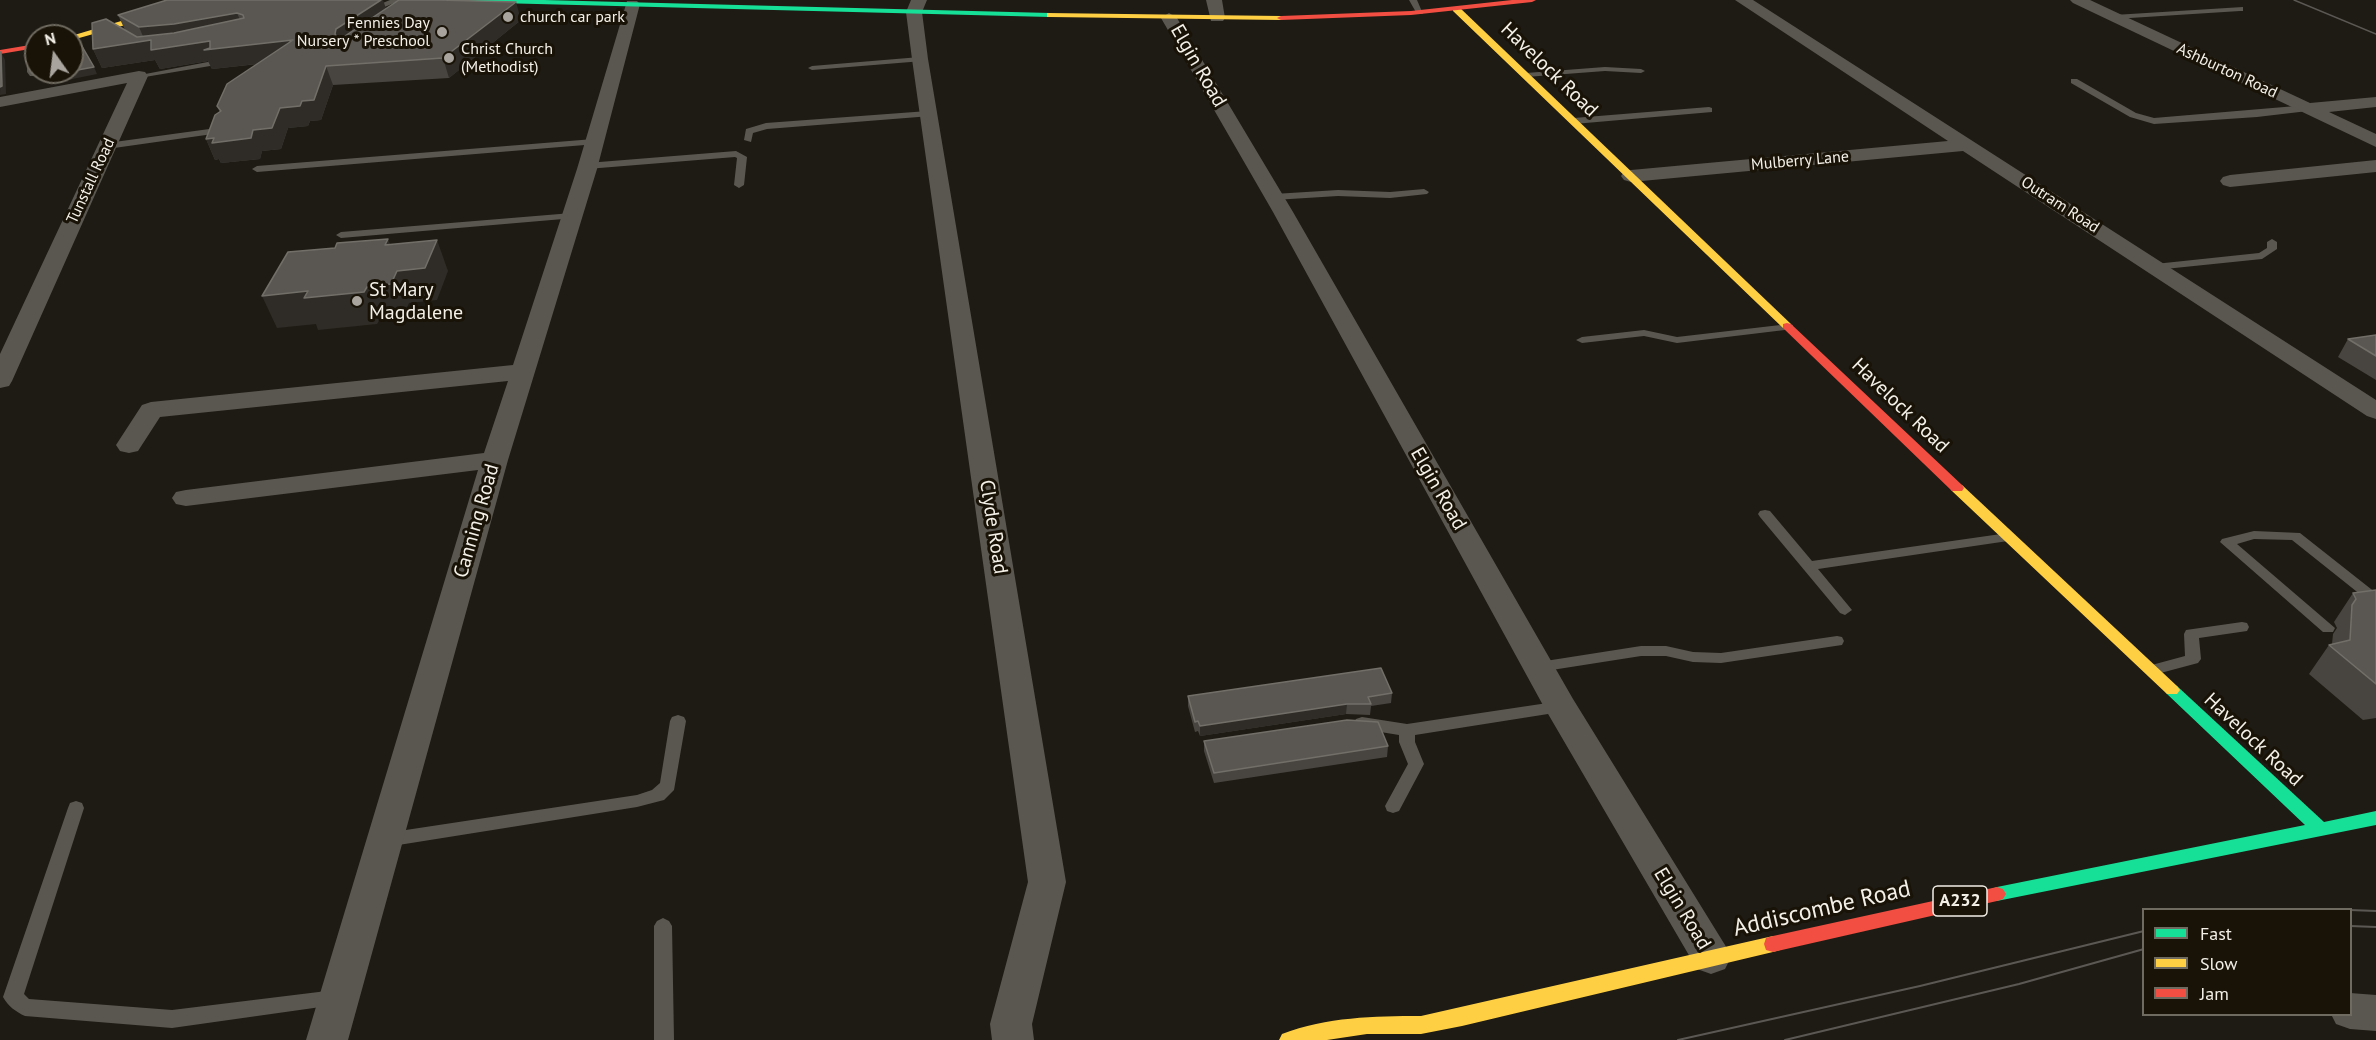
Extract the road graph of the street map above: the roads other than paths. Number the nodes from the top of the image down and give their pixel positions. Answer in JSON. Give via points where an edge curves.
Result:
{"nodes":[{"id":1,"x":185,"y":0,"type":"edge"},
{"id":2,"x":397,"y":0,"type":"edge"},
{"id":3,"x":459,"y":0,"type":"edge"},
{"id":4,"x":1214,"y":0,"type":"edge"},
{"id":5,"x":1474,"y":0,"type":"edge"},
{"id":6,"x":1532,"y":0,"type":"edge"},
{"id":7,"x":1743,"y":0,"type":"edge"},
{"id":8,"x":2078,"y":0,"type":"edge"},
{"id":9,"x":515,"y":1,"type":"edge"},
{"id":10,"x":690,"y":3,"type":"edge"},
{"id":11,"x":632,"y":4,"type":"junction"},
{"id":12,"x":916,"y":6,"type":"edge"},
{"id":13,"x":1417,"y":6,"type":"edge"},
{"id":14,"x":1488,"y":6,"type":"junction"},
{"id":15,"x":1456,"y":9,"type":"junction"},
{"id":16,"x":2240,"y":9,"type":"dead end"},
{"id":17,"x":363,"y":12,"type":"edge"},
{"id":18,"x":2114,"y":17,"type":"junction"},
{"id":19,"x":1170,"y":18,"type":"junction"},
{"id":20,"x":1217,"y":18,"type":"junction"},
{"id":21,"x":84,"y":36,"type":"edge"},
{"id":22,"x":24,"y":48,"type":"edge"},
{"id":23,"x":0,"y":52,"type":"edge"},
{"id":24,"x":920,"y":59,"type":"junction"},
{"id":25,"x":213,"y":63,"type":"edge"},
{"id":26,"x":812,"y":68,"type":"dead end"},
{"id":27,"x":1641,"y":71,"type":"dead end"},
{"id":28,"x":1526,"y":75,"type":"junction"},
{"id":29,"x":139,"y":76,"type":"junction"},
{"id":30,"x":2074,"y":81,"type":"dead end"},
{"id":31,"x":37,"y":84,"type":"edge"},
{"id":32,"x":37,"y":95,"type":"junction"},
{"id":33,"x":0,"y":102,"type":"edge"},
{"id":34,"x":2376,"y":102,"type":"edge"},
{"id":35,"x":2307,"y":108,"type":"junction"},
{"id":36,"x":1708,"y":110,"type":"dead end"},
{"id":37,"x":928,"y":114,"type":"junction"},
{"id":38,"x":1574,"y":121,"type":"junction"},
{"id":39,"x":224,"y":130,"type":"edge"},
{"id":40,"x":748,"y":140,"type":"dead end"},
{"id":41,"x":2376,"y":141,"type":"edge"},
{"id":42,"x":1968,"y":145,"type":"junction"},
{"id":43,"x":107,"y":146,"type":"junction"},
{"id":44,"x":591,"y":154,"type":"junction"},
{"id":45,"x":2376,"y":166,"type":"edge"},
{"id":46,"x":257,"y":169,"type":"dead end"},
{"id":47,"x":1631,"y":176,"type":"junction"},
{"id":48,"x":2230,"y":181,"type":"dead end"},
{"id":49,"x":739,"y":184,"type":"dead end"},
{"id":50,"x":1424,"y":192,"type":"dead end"},
{"id":51,"x":1274,"y":197,"type":"junction"},
{"id":52,"x":572,"y":216,"type":"junction"},
{"id":53,"x":342,"y":235,"type":"dead end"},
{"id":54,"x":2272,"y":242,"type":"dead end"},
{"id":55,"x":2155,"y":267,"type":"junction"},
{"id":56,"x":1789,"y":327,"type":"junction"},
{"id":57,"x":1582,"y":340,"type":"dead end"},
{"id":58,"x":7,"y":352,"type":"edge"},
{"id":59,"x":521,"y":372,"type":"junction"},
{"id":60,"x":0,"y":381,"type":"edge"},
{"id":61,"x":2376,"y":411,"type":"edge"},
{"id":62,"x":129,"y":445,"type":"dead end"},
{"id":63,"x":495,"y":460,"type":"junction"},
{"id":64,"x":186,"y":498,"type":"dead end"},
{"id":65,"x":1765,"y":514,"type":"dead end"},
{"id":66,"x":2008,"y":537,"type":"junction"},
{"id":67,"x":1808,"y":566,"type":"junction"},
{"id":68,"x":2376,"y":600,"type":"edge"},
{"id":69,"x":1845,"y":610,"type":"dead end"},
{"id":70,"x":2242,"y":627,"type":"dead end"},
{"id":71,"x":2328,"y":628,"type":"dead end"},
{"id":72,"x":1837,"y":641,"type":"dead end"},
{"id":73,"x":1539,"y":667,"type":"junction"},
{"id":74,"x":2151,"y":671,"type":"junction"},
{"id":75,"x":1561,"y":707,"type":"junction"},
{"id":76,"x":678,"y":721,"type":"dead end"},
{"id":77,"x":1346,"y":722,"type":"edge"},
{"id":78,"x":1407,"y":730,"type":"junction"},
{"id":79,"x":1394,"y":806,"type":"dead end"},
{"id":80,"x":76,"y":808,"type":"dead end"},
{"id":81,"x":2376,"y":818,"type":"edge"},
{"id":82,"x":2319,"y":828,"type":"junction"},
{"id":83,"x":386,"y":840,"type":"junction"},
{"id":84,"x":663,"y":927,"type":"dead end"},
{"id":85,"x":1711,"y":957,"type":"junction"},
{"id":86,"x":340,"y":997,"type":"junction"},
{"id":87,"x":2352,"y":1011,"type":"edge"},
{"id":88,"x":2376,"y":1012,"type":"edge"},
{"id":89,"x":1421,"y":1025,"type":"junction"},
{"id":90,"x":327,"y":1040,"type":"edge"},
{"id":91,"x":664,"y":1040,"type":"edge"},
{"id":92,"x":1013,"y":1040,"type":"edge"},
{"id":93,"x":1289,"y":1040,"type":"edge"},
{"id":94,"x":1390,"y":1040,"type":"edge"}],
"edges":[{"from":1,"to":21,"type":"main road","via":[[114,30]]},
{"from":2,"to":17,"type":"lane"},
{"from":3,"to":9,"type":"main road"},
{"from":4,"to":20,"type":"street"},
{"from":5,"to":14,"type":"lane"},
{"from":6,"to":14,"type":"main road"},
{"from":7,"to":42,"type":"street","name":"Outram Road"},
{"from":8,"to":18,"type":"street","name":"Ashburton Road"},
{"from":9,"to":11,"type":"main road"},
{"from":10,"to":11,"type":"main road"},
{"from":10,"to":12,"type":"main road"},
{"from":11,"to":44,"type":"street","name":"Canning Road"},
{"from":12,"to":19,"type":"main road"},
{"from":12,"to":24,"type":"street","name":"Clyde Road"},
{"from":13,"to":15,"type":"main road"},
{"from":13,"to":20,"type":"main road","via":[[1327,18]]},
{"from":14,"to":15,"type":"main road"},
{"from":15,"to":28,"type":"main road","name":"Havelock Road"},
{"from":16,"to":18,"type":"lane"},
{"from":18,"to":35,"type":"street","name":"Ashburton Road"},
{"from":19,"to":20,"type":"main road"},
{"from":19,"to":51,"type":"street","name":"Elgin Road"},
{"from":22,"to":23,"type":"main road"},
{"from":24,"to":26,"type":"lane"},
{"from":24,"to":37,"type":"street","name":"Clyde Road"},
{"from":25,"to":29,"type":"lane"},
{"from":27,"to":28,"type":"lane","via":[[1605,69]]},
{"from":28,"to":38,"type":"main road","name":"Havelock Road"},
{"from":29,"to":32,"type":"street"},
{"from":29,"to":43,"type":"street","name":"Tunstall Road"},
{"from":30,"to":35,"type":"lane","via":[[2133,115],[2154,121]]},
{"from":31,"to":32,"type":"street"},
{"from":32,"to":33,"type":"street"},
{"from":34,"to":35,"type":"street"},
{"from":35,"to":41,"type":"street","name":"Ashburton Road"},
{"from":36,"to":38,"type":"lane"},
{"from":37,"to":40,"type":"lane","via":[[766,126],[749,131]]},
{"from":37,"to":92,"type":"street","name":"Clyde Road","via":[[1047,882],[1011,1024]]},
{"from":38,"to":47,"type":"main road","name":"Havelock Road"},
{"from":39,"to":43,"type":"lane"},
{"from":42,"to":47,"type":"street","name":"Mulberry Lane"},
{"from":42,"to":55,"type":"street","name":"Outram Road"},
{"from":43,"to":58,"type":"street","name":"Tunstall Road"},
{"from":44,"to":46,"type":"lane"},
{"from":44,"to":49,"type":"lane","via":[[736,154],[742,157]]},
{"from":44,"to":52,"type":"street","name":"Canning Road"},
{"from":45,"to":48,"type":"street"},
{"from":47,"to":56,"type":"main road","name":"Havelock Road"},
{"from":50,"to":51,"type":"lane"},
{"from":51,"to":73,"type":"street","name":"Elgin Road"},
{"from":52,"to":53,"type":"lane"},
{"from":52,"to":59,"type":"street","name":"Canning Road"},
{"from":54,"to":55,"type":"lane","via":[[2272,249],[2262,256]]},
{"from":55,"to":61,"type":"street","name":"Outram Road"},
{"from":56,"to":57,"type":"lane","via":[[1677,340],[1644,333]]},
{"from":56,"to":66,"type":"main road","name":"Havelock Road"},
{"from":58,"to":60,"type":"street","name":"Tunstall Road"},
{"from":59,"to":62,"type":"street","via":[[151,410]]},
{"from":59,"to":63,"type":"street","name":"Canning Road"},
{"from":63,"to":64,"type":"street"},
{"from":63,"to":83,"type":"street","name":"Canning Road"},
{"from":65,"to":67,"type":"lane"},
{"from":66,"to":67,"type":"lane"},
{"from":66,"to":74,"type":"main road","name":"Havelock Road"},
{"from":67,"to":69,"type":"lane"},
{"from":68,"to":71,"type":"lane","via":[[2295,536],[2254,535],[2227,542]]},
{"from":70,"to":74,"type":"lane","via":[[2191,634],[2193,659]]},
{"from":72,"to":73,"type":"lane","via":[[1721,658],[1641,651]]},
{"from":73,"to":75,"type":"street","name":"Elgin Road"},
{"from":74,"to":82,"type":"main road","name":"Havelock Road"},
{"from":75,"to":78,"type":"lane"},
{"from":75,"to":85,"type":"street","name":"Elgin Road"},
{"from":76,"to":83,"type":"lane","via":[[668,786],[658,795]]},
{"from":77,"to":78,"type":"lane"},
{"from":78,"to":79,"type":"lane","via":[[1416,764]]},
{"from":80,"to":86,"type":"lane","via":[[13,997],[25,1007],[172,1019]]},
{"from":81,"to":82,"type":"main road","name":"Addiscombe Road","number":"A232"},
{"from":82,"to":85,"type":"main road","name":"Addiscombe Road","number":"A232","via":[[1926,908]]},
{"from":83,"to":86,"type":"street","name":"Canning Road"},
{"from":84,"to":91,"type":"lane"},
{"from":85,"to":89,"type":"main road","name":"Addiscombe Road","number":"A232"},
{"from":86,"to":90,"type":"street","name":"Canning Road"},
{"from":87,"to":88,"type":"street"},
{"from":89,"to":93,"type":"main road","name":"Addiscombe Road","number":"A232","via":[[1367,1025]]},
{"from":89,"to":94,"type":"main road","name":"Addiscombe Road","number":"A232"}]}
